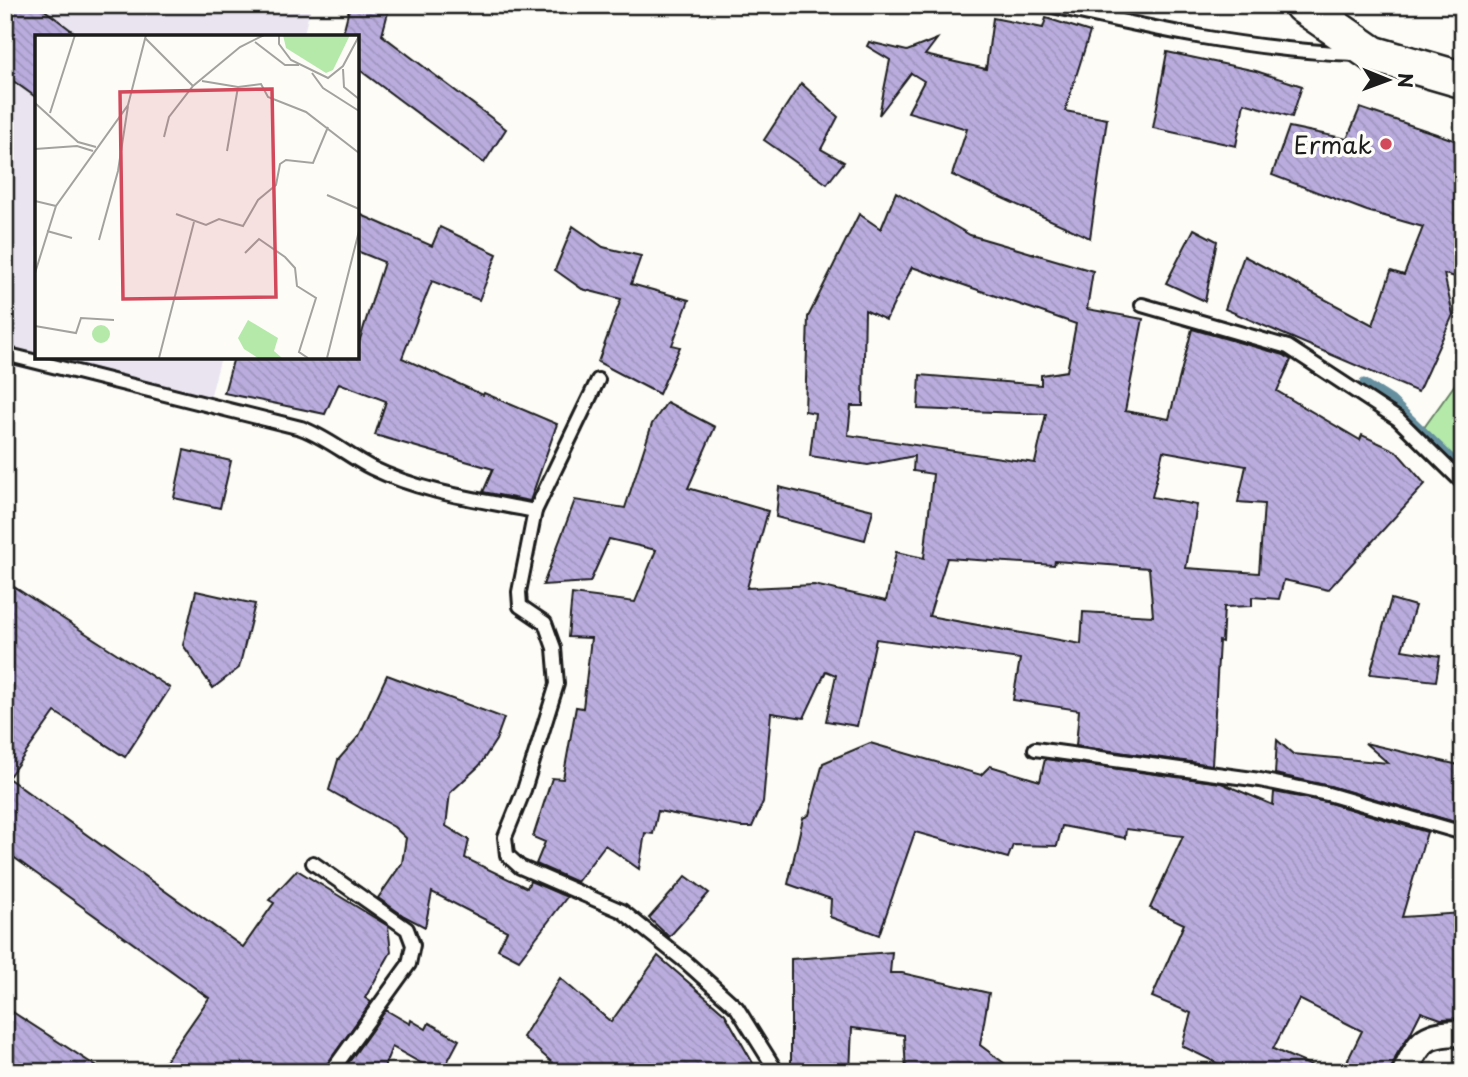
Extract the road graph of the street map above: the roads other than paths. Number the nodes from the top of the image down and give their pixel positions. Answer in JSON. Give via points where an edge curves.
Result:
{"nodes":[{"id":1,"x":1048,"y":5,"type":"edge"},
{"id":2,"x":1302,"y":5,"type":"edge"},
{"id":3,"x":1373,"y":54,"type":"junction"},
{"id":4,"x":1463,"y":80,"type":"edge"},
{"id":5,"x":1142,"y":305,"type":"dead end"},
{"id":6,"x":5,"y":354,"type":"edge"},
{"id":7,"x":598,"y":380,"type":"dead end"},
{"id":8,"x":1463,"y":483,"type":"edge"},
{"id":9,"x":535,"y":511,"type":"junction"},
{"id":10,"x":1035,"y":749,"type":"dead end"},
{"id":11,"x":1463,"y":833,"type":"edge"},
{"id":12,"x":313,"y":863,"type":"dead end"},
{"id":13,"x":1463,"y":1033,"type":"edge"},
{"id":14,"x":331,"y":1072,"type":"edge"},
{"id":15,"x":777,"y":1072,"type":"edge"},
{"id":16,"x":1405,"y":1072,"type":"edge"}],
"edges":[{"from":1,"to":3,"type":"lane","via":[[1163,30],[1296,51]]},
{"from":2,"to":3,"type":"street"},
{"from":3,"to":4,"type":"street"},
{"from":5,"to":8,"type":"lane","via":[[1288,347],[1398,419]]},
{"from":6,"to":9,"type":"lane","via":[[301,428],[372,468],[432,490]]},
{"from":7,"to":9,"type":"lane"},
{"from":9,"to":15,"type":"lane","via":[[520,606],[545,624],[554,648],[557,684],[505,837],[507,855],[520,867],[622,911],[687,963],[737,1007]]},
{"from":10,"to":11,"type":"lane","via":[[1274,783]]},
{"from":12,"to":14,"type":"lane","via":[[407,929],[413,945],[409,964]]},
{"from":13,"to":16,"type":"street","via":[[1427,1037],[1416,1046]]}]}
